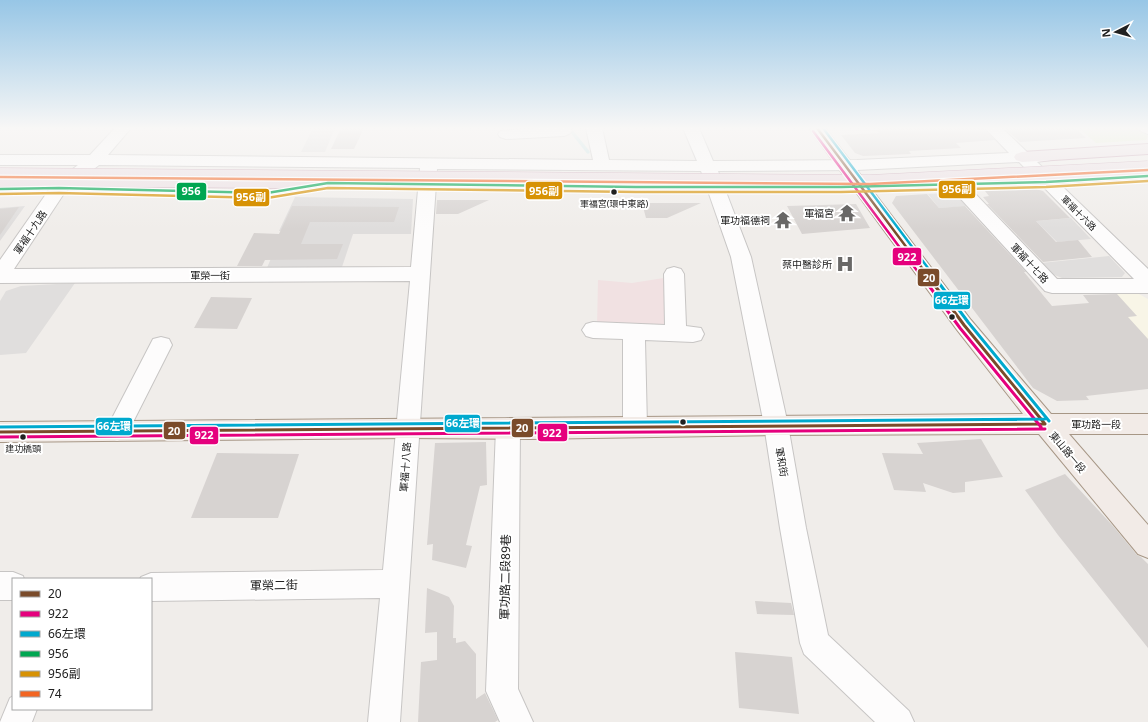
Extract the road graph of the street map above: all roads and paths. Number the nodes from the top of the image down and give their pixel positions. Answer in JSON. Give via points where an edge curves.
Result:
{"nodes":[{"id":1,"x":93,"y":162,"type":"edge"},
{"id":2,"x":135,"y":162,"type":"edge"},
{"id":3,"x":511,"y":162,"type":"edge"},
{"id":4,"x":601,"y":162,"type":"edge"},
{"id":5,"x":705,"y":162,"type":"edge"},
{"id":6,"x":842,"y":162,"type":"edge"},
{"id":7,"x":941,"y":162,"type":"edge"},
{"id":8,"x":1027,"y":162,"type":"edge"},
{"id":9,"x":1114,"y":162,"type":"edge"},
{"id":10,"x":512,"y":165,"type":"junction"},
{"id":11,"x":845,"y":165,"type":"junction"},
{"id":12,"x":0,"y":166,"type":"edge"},
{"id":13,"x":602,"y":166,"type":"junction"},
{"id":14,"x":707,"y":166,"type":"junction"},
{"id":15,"x":1148,"y":170,"type":"edge"},
{"id":16,"x":428,"y":174,"type":"junction"},
{"id":17,"x":1148,"y":176,"type":"edge"},
{"id":18,"x":0,"y":177,"type":"edge"},
{"id":19,"x":0,"y":181,"type":"edge"},
{"id":20,"x":1048,"y":182,"type":"junction"},
{"id":21,"x":64,"y":184,"type":"junction"},
{"id":22,"x":0,"y":185,"type":"edge"},
{"id":23,"x":866,"y":186,"type":"junction"},
{"id":24,"x":958,"y":186,"type":"junction"},
{"id":25,"x":717,"y":188,"type":"junction"},
{"id":26,"x":420,"y":274,"type":"junction"},
{"id":27,"x":674,"y":274,"type":"dead end"},
{"id":28,"x":0,"y":275,"type":"edge"},
{"id":29,"x":1148,"y":281,"type":"edge"},
{"id":30,"x":1148,"y":286,"type":"edge"},
{"id":31,"x":593,"y":330,"type":"dead end"},
{"id":32,"x":634,"y":332,"type":"junction"},
{"id":33,"x":161,"y":345,"type":"dead end"},
{"id":34,"x":1045,"y":424,"type":"junction"},
{"id":35,"x":1148,"y":424,"type":"edge"},
{"id":36,"x":776,"y":425,"type":"junction"},
{"id":37,"x":635,"y":427,"type":"junction"},
{"id":38,"x":408,"y":428,"type":"junction"},
{"id":39,"x":508,"y":428,"type":"junction"},
{"id":40,"x":117,"y":431,"type":"junction"},
{"id":41,"x":0,"y":432,"type":"edge"},
{"id":42,"x":1148,"y":545,"type":"edge"},
{"id":43,"x":396,"y":584,"type":"junction"},
{"id":44,"x":0,"y":586,"type":"edge"},
{"id":45,"x":12,"y":586,"type":"edge"},
{"id":46,"x":152,"y":587,"type":"edge"},
{"id":47,"x":21,"y":710,"type":"edge"},
{"id":48,"x":16,"y":722,"type":"edge"},
{"id":49,"x":384,"y":722,"type":"edge"},
{"id":50,"x":517,"y":722,"type":"edge"},
{"id":51,"x":898,"y":722,"type":"edge"}],
"edges":[{"from":1,"to":21,"type":"street","name":"軍福十九路"},
{"from":2,"to":16,"type":"street"},
{"from":3,"to":10,"type":"street"},
{"from":4,"to":13,"type":"street"},
{"from":5,"to":14,"type":"street","name":"軍和街"},
{"from":6,"to":11,"type":"main road","name":"東山路一段"},
{"from":7,"to":11,"type":"street"},
{"from":8,"to":20,"type":"street","name":"軍福十六路"},
{"from":9,"to":12,"type":"highway","via":[[889,173]]},
{"from":10,"to":13,"type":"street"},
{"from":10,"to":16,"type":"street"},
{"from":11,"to":14,"type":"street"},
{"from":11,"to":23,"type":"main road","name":"東山路一段"},
{"from":13,"to":14,"type":"street"},
{"from":14,"to":25,"type":"street","name":"軍和街"},
{"from":15,"to":23,"type":"highway","bridge":true},
{"from":16,"to":21,"type":"street"},
{"from":16,"to":25,"type":"street"},
{"from":16,"to":26,"type":"street","name":"軍福十八路"},
{"from":17,"to":20,"type":"street"},
{"from":18,"to":23,"type":"highway","bridge":true},
{"from":19,"to":21,"type":"street"},
{"from":20,"to":24,"type":"street"},
{"from":20,"to":29,"type":"street","name":"軍福十六路"},
{"from":21,"to":28,"type":"street","name":"軍福十九路"},
{"from":22,"to":23,"type":"highway","bridge":true,"via":[[763,191]]},
{"from":23,"to":24,"type":"street"},
{"from":23,"to":25,"type":"street"},
{"from":23,"to":34,"type":"main road","name":"東山路一段","via":[[964,325]]},
{"from":24,"to":30,"type":"street","name":"軍福十七路","via":[[1052,286]]},
{"from":25,"to":36,"type":"street","name":"軍和街","via":[[741,257]]},
{"from":26,"to":28,"type":"street","name":"軍榮一街"},
{"from":26,"to":38,"type":"street","name":"軍福十八路"},
{"from":27,"to":32,"type":"street","via":[[685,334]]},
{"from":31,"to":32,"type":"street"},
{"from":32,"to":37,"type":"street"},
{"from":33,"to":40,"type":"street"},
{"from":34,"to":35,"type":"main road","name":"軍功路一段"},
{"from":34,"to":36,"type":"main road","name":"軍功路一段"},
{"from":34,"to":42,"type":"main road","name":"東山路一段"},
{"from":36,"to":37,"type":"main road","name":"軍功路一段"},
{"from":36,"to":51,"type":"street","name":"軍和街","via":[[815,643]]},
{"from":37,"to":39,"type":"main road","name":"軍功路一段"},
{"from":38,"to":39,"type":"main road","name":"軍功路一段"},
{"from":38,"to":40,"type":"main road","name":"軍功路一段"},
{"from":38,"to":43,"type":"street","name":"軍福十八路"},
{"from":39,"to":50,"type":"street","name":"軍功路二段89巷","via":[[502,691]]},
{"from":40,"to":41,"type":"main road","name":"軍功路一段"},
{"from":43,"to":46,"type":"street","name":"軍榮二街"},
{"from":43,"to":49,"type":"street","name":"軍福十八路"},
{"from":44,"to":45,"type":"street"},
{"from":47,"to":48,"type":"street"}]}
